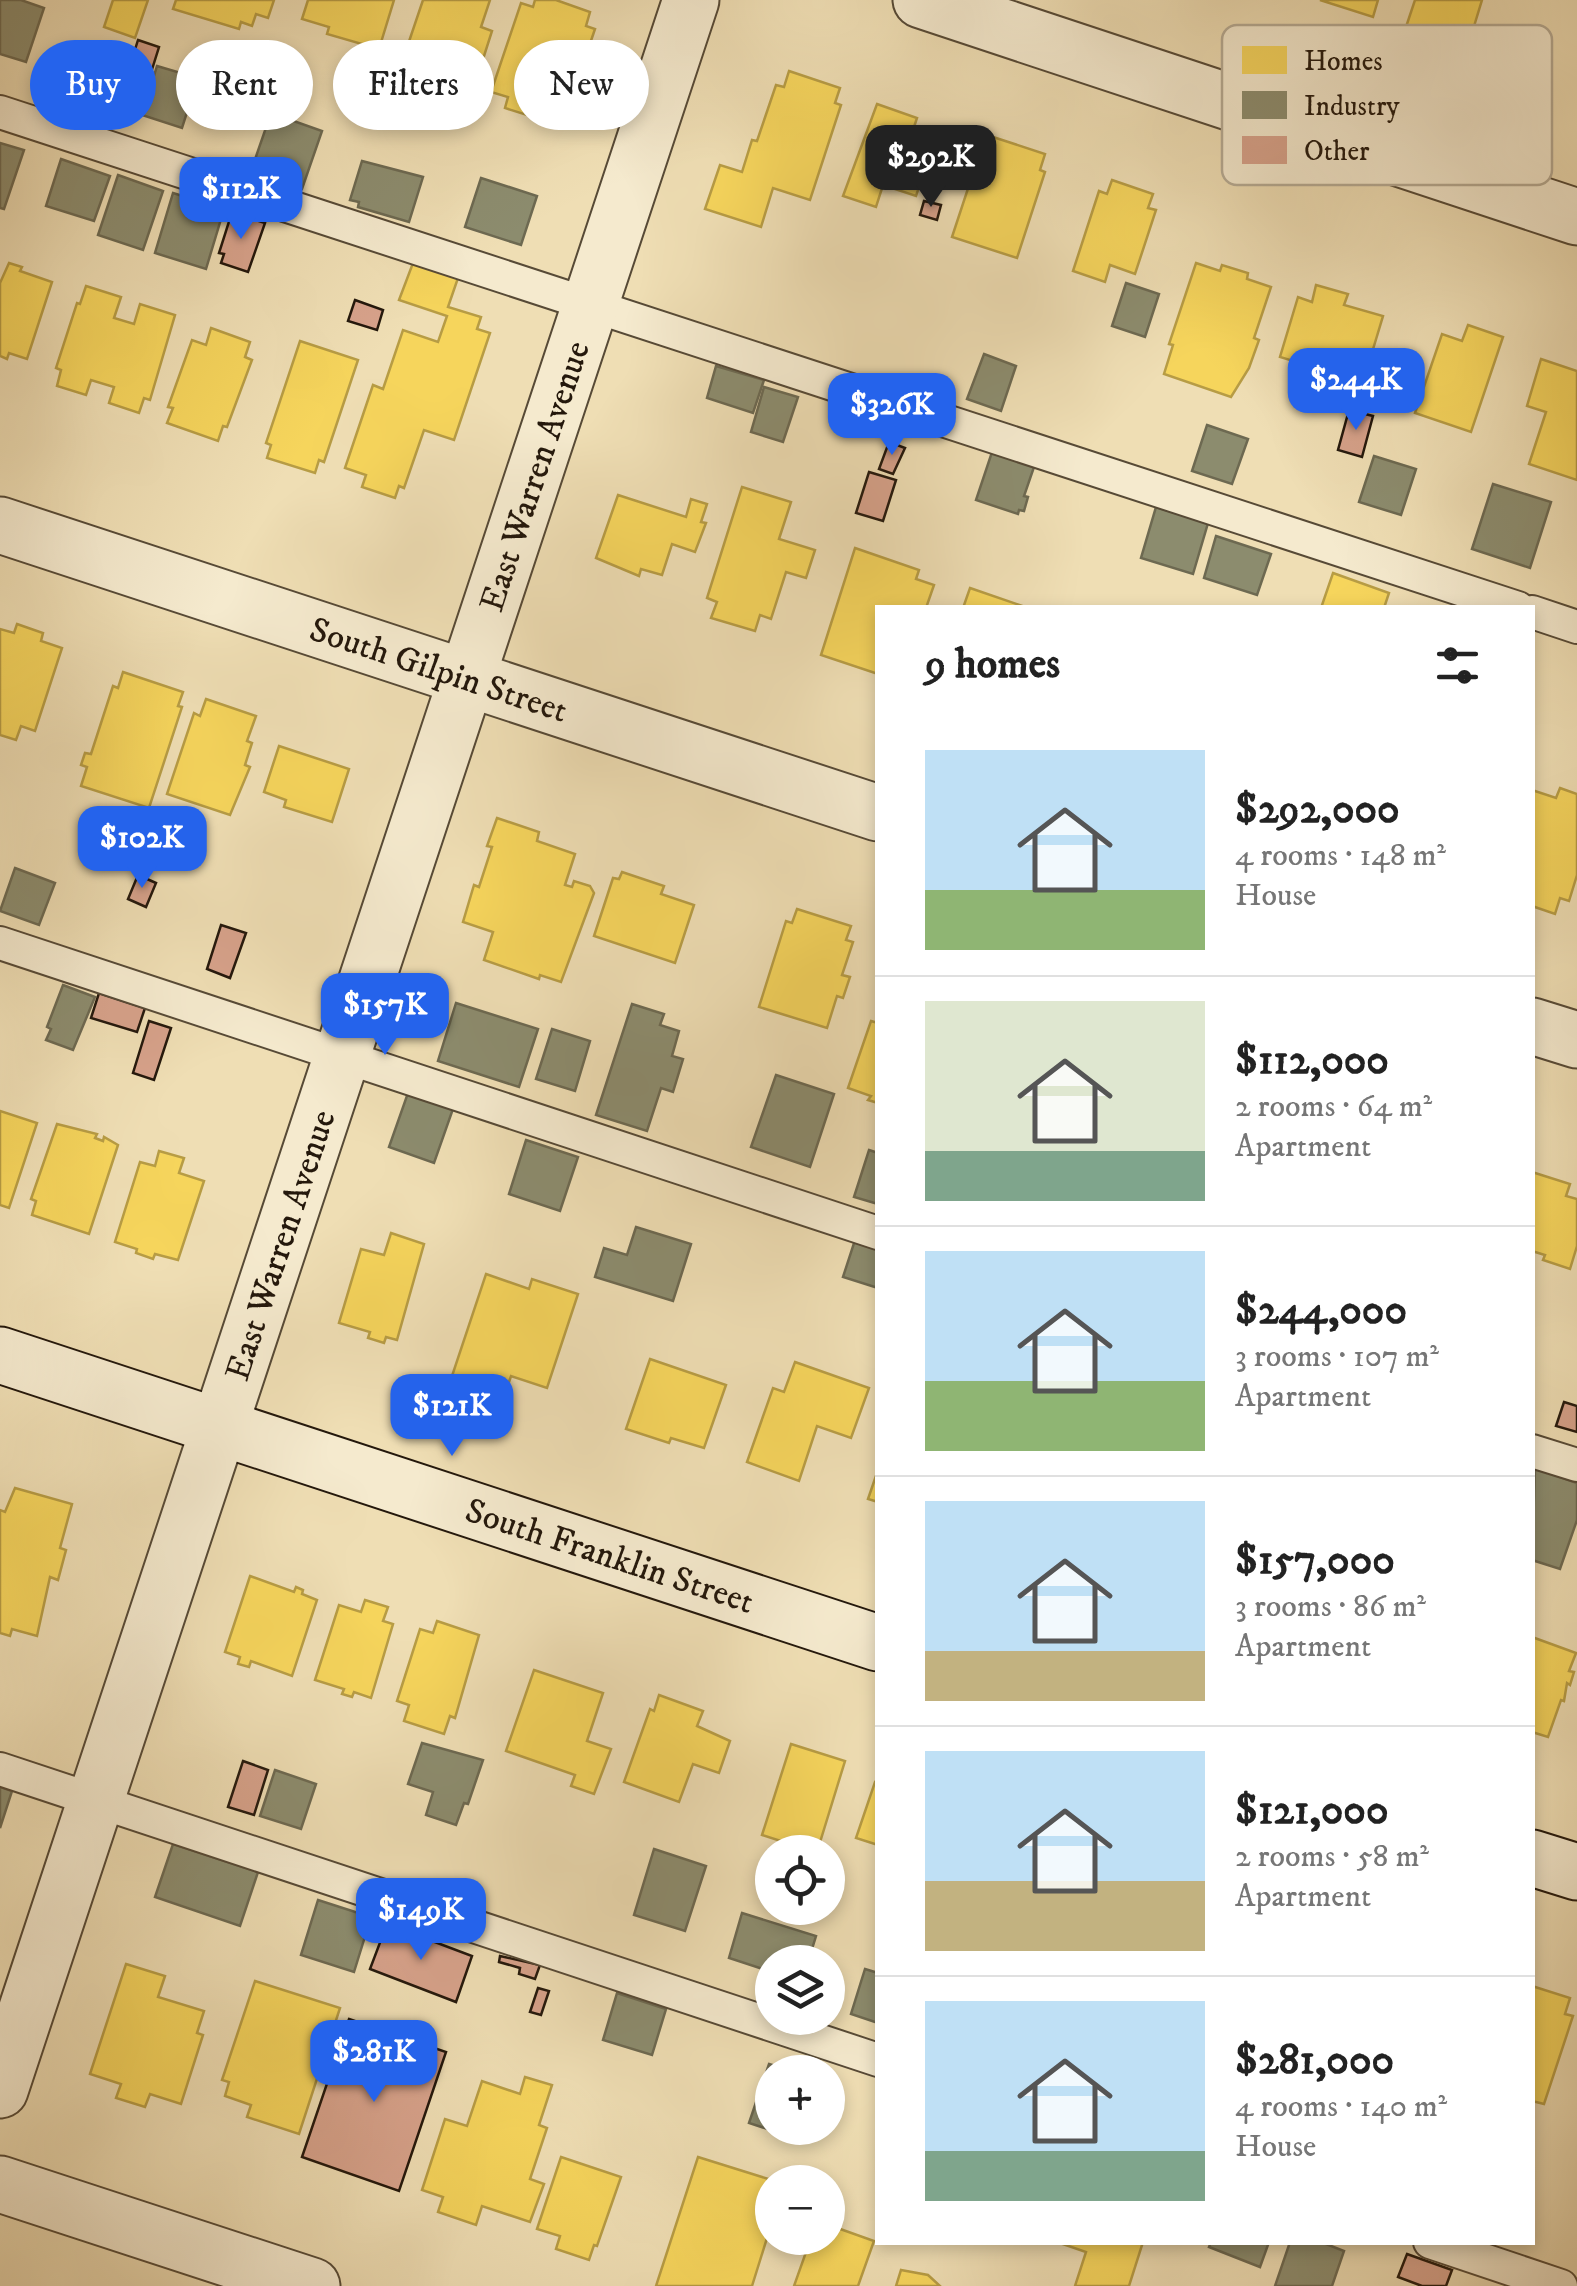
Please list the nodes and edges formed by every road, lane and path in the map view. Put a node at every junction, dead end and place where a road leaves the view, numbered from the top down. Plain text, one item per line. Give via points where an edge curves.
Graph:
1 (691, 0) edge
2 (921, 0) edge
3 (1222, 100) edge
4 (0, 112) edge
5 (1478, 185) edge
6 (1577, 218) edge
7 (590, 307) junction
8 (0, 525) edge
9 (1509, 605) edge
10 (1535, 613) edge
11 (1577, 626) edge
12 (466, 679) junction
13 (875, 812) edge
14 (0, 943) edge
15 (1535, 1027) edge
16 (1577, 1040) edge
17 (342, 1054) junction
18 (875, 1232) edge
19 (0, 1354) edge
20 (219, 1427) junction
21 (1535, 1452) edge
22 (1577, 1466) edge
23 (875, 1642) edge
24 (0, 1769) edge
25 (95, 1801) junction
26 (1535, 1859) edge
27 (1577, 1872) edge
28 (875, 2059) edge
29 (0, 2090) edge
30 (0, 2184) edge
31 (1439, 2245) edge
32 (312, 2286) edge
33 (1560, 2286) edge

1 - 7 street, East Warren Avenue
2 - 3 street
4 - 7 lane
5 - 6 street
7 - 9 lane
7 - 12 street, East Warren Avenue
8 - 12 street, South Gilpin Street
10 - 11 lane
12 - 13 street, South Gilpin Street
12 - 17 street, East Warren Avenue
14 - 17 lane
15 - 16 street
17 - 18 lane
17 - 20 street, East Warren Avenue
19 - 20 street, South Franklin Street
20 - 23 street, South Franklin Street
20 - 25 street, East Warren Avenue
21 - 22 lane
24 - 25 lane
25 - 28 lane
25 - 29 street, East Warren Avenue
26 - 27 street
30 - 32 street
31 - 33 lane

